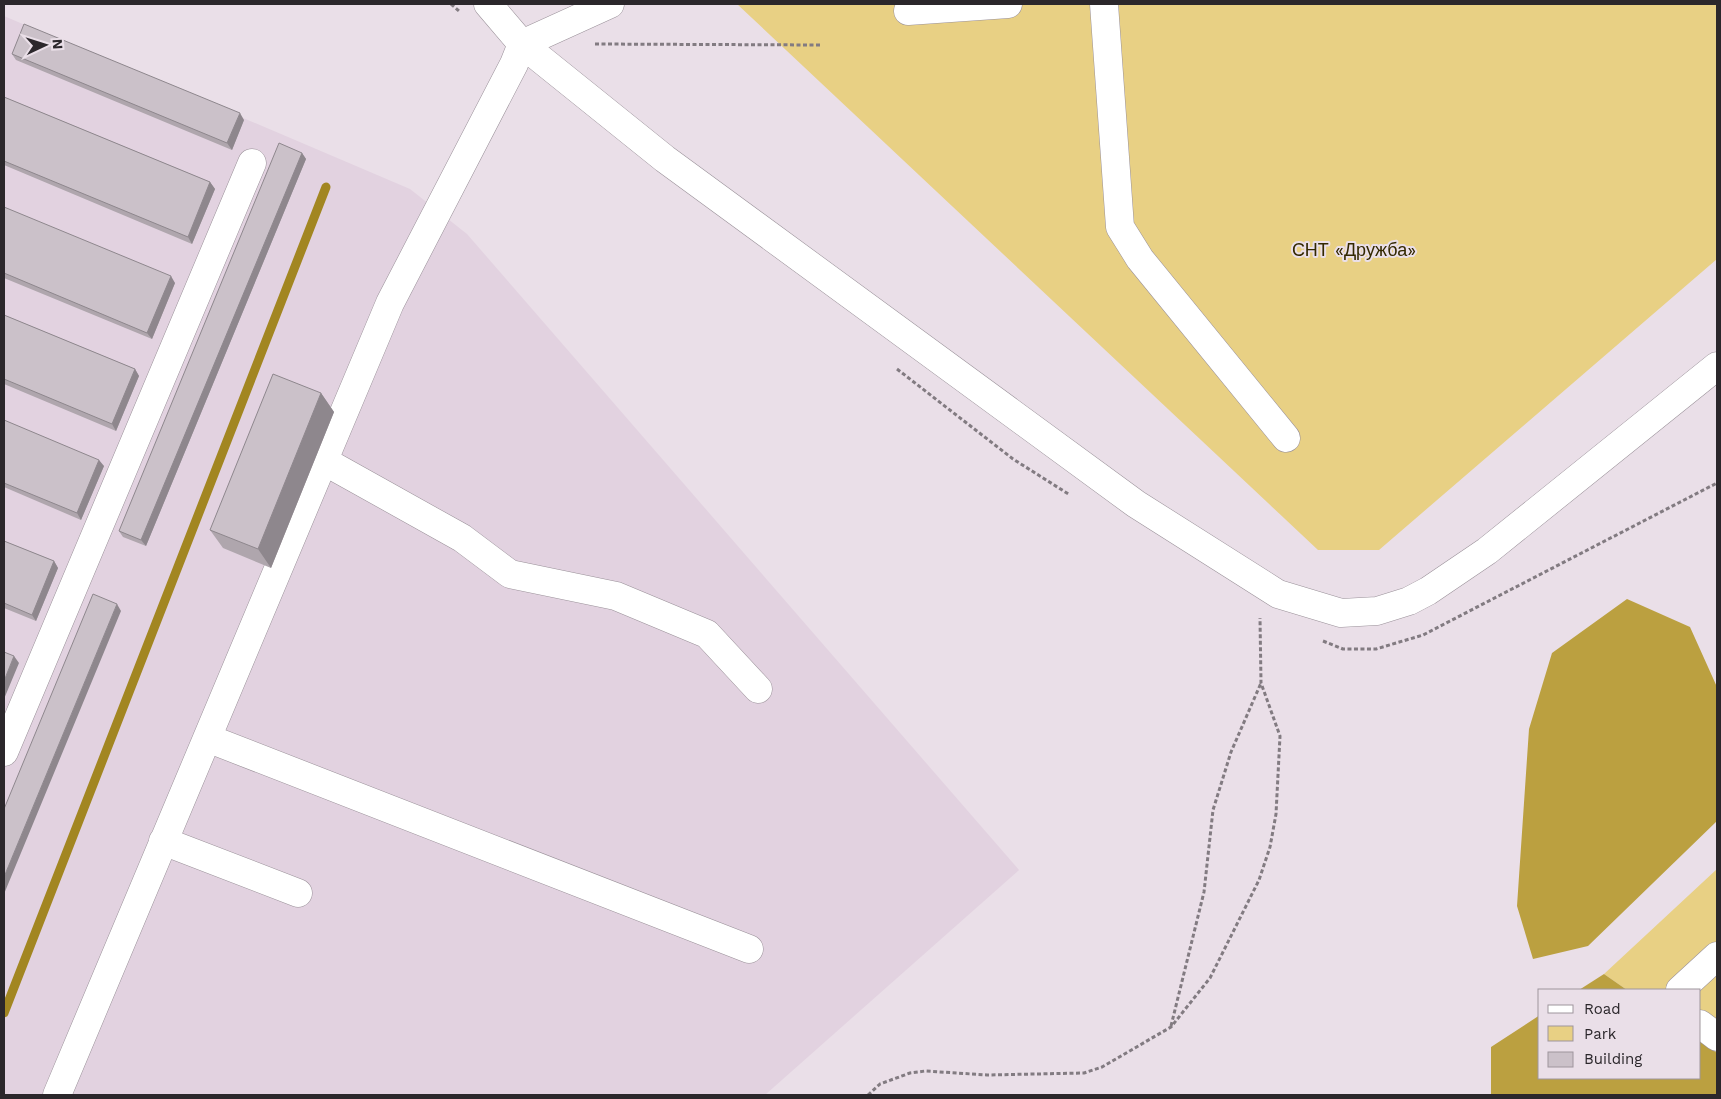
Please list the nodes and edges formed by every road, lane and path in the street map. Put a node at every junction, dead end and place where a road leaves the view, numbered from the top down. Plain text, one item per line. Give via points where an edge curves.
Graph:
1 (488, 4) edge
2 (610, 4) edge
3 (1008, 4) edge
4 (1104, 4) edge
5 (908, 11) dead end
6 (522, 44) junction
7 (591, 44) dead end
8 (820, 45) dead end
9 (252, 162) dead end
10 (1717, 366) edge
11 (1286, 438) dead end
12 (324, 461) junction
13 (1278, 594) junction
14 (1262, 683) junction
15 (758, 689) dead end
16 (206, 738) junction
17 (4, 752) edge
18 (163, 841) junction
19 (298, 893) dead end
20 (750, 949) dead end
21 (1717, 956) edge
22 (1681, 989) edge
23 (1701, 1025) edge
24 (1171, 1027) junction
25 (1717, 1037) edge
26 (57, 1095) edge
27 (868, 1095) edge

1 - 6 lane
2 - 6 lane
3 - 5 lane
4 - 11 lane via 1120,227 1140,259
6 - 12 lane via 390,303
6 - 13 lane via 665,159 1136,504
7 - 8 path
9 - 17 lane
10 - 13 lane via 1487,551 1409,601 1377,611 1340,613
12 - 15 lane via 462,538 510,574 616,596 707,634
12 - 16 lane
13 - 14 path via 1260,615
14 - 24 path via 1231,752 1213,810 1204,892
14 - 24 path via 1280,736 1276,814 1270,847 1260,880 1210,978
16 - 18 lane
16 - 20 lane
18 - 19 lane
18 - 26 lane
21 - 22 lane
23 - 25 lane
24 - 27 path via 1102,1067 1084,1073 987,1075 925,1071 880,1084

